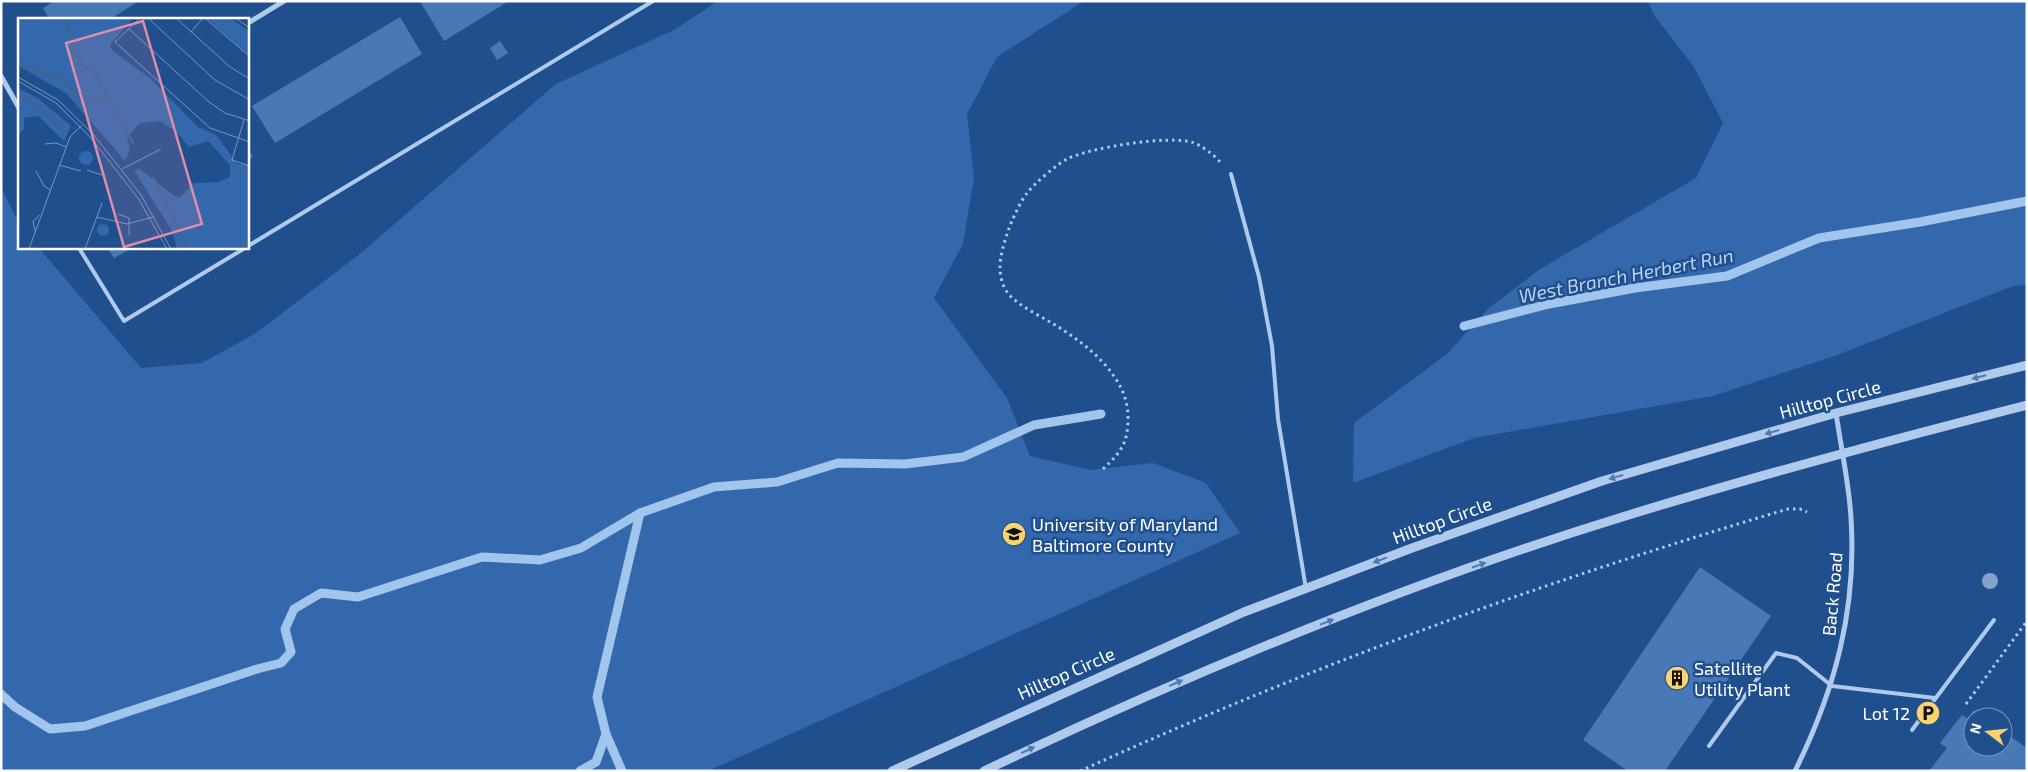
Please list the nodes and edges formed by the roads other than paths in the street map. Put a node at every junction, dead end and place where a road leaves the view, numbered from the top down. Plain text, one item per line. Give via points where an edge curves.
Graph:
1 (284, 1) edge
2 (653, 1) edge
3 (249, 22) edge
4 (1, 76) edge
5 (18, 106) edge
6 (1231, 174) road end
7 (249, 245) edge
8 (80, 249) edge
9 (243, 249) edge
10 (2027, 365) edge
11 (2027, 405) edge
12 (1836, 413) junction
13 (1842, 452) junction
14 (1306, 589) junction
15 (1994, 620) dead end
16 (1832, 686) junction
17 (1935, 698) junction
18 (1912, 730) dead end
19 (1709, 746) dead end
20 (892, 771) edge
21 (984, 771) edge
22 (1796, 771) edge

1 - 3 street
2 - 7 lane
4 - 5 street
6 - 14 lane via 1259,278 1272,346 1278,419
8 - 9 lane via 124,321
10 -> 12 street, Hilltop Circle
11 - 13 street
12 - 13 street, Back Road
12 -> 14 street, Hilltop Circle via 1602,481
13 - 16 street, Back Road via 1851,518 1851,578 1845,628
21 -> 13 street via 1256,649 1424,584 1618,518
14 - 20 street, Hilltop Circle via 1244,612
15 - 17 lane
16 - 17 lane
16 - 19 lane via 1797,658 1776,654
16 - 22 street, Back Road
17 - 18 lane

